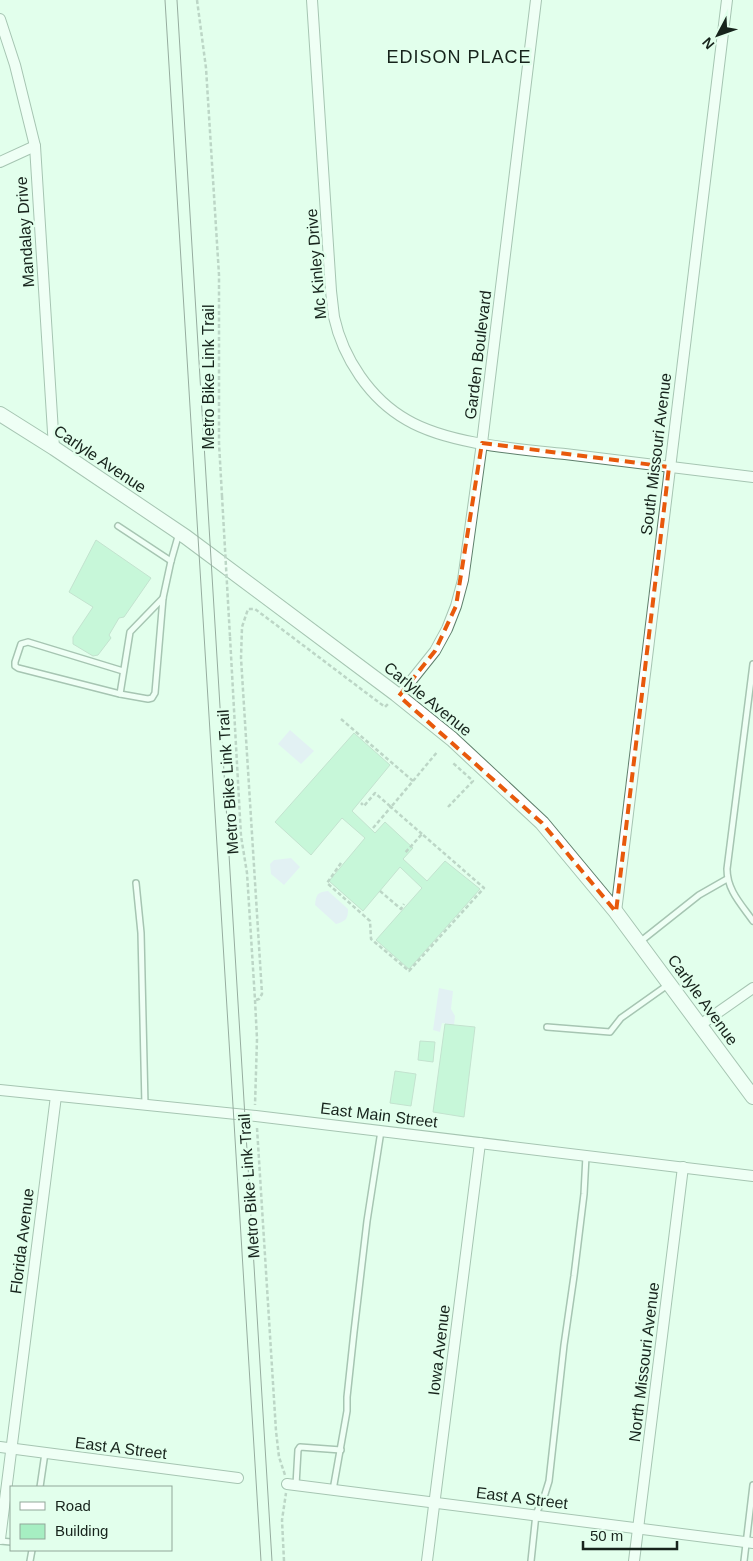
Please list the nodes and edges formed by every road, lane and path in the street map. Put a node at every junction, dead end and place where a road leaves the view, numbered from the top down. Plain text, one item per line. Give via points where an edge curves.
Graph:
1 (196, 0) edge
2 (312, 0) edge
3 (536, 0) edge
4 (727, 0) edge
5 (0, 19) edge
6 (35, 146) junction
7 (0, 162) edge
8 (0, 414) edge
9 (482, 443) junction
10 (54, 448) junction
11 (669, 467) junction
12 (753, 477) edge
13 (118, 526) dead end
14 (179, 533) junction
15 (171, 561) junction
16 (163, 598) junction
17 (753, 664) edge
18 (123, 671) junction
19 (120, 694) junction
20 (398, 695) junction
21 (341, 719) dead end
22 (438, 751) dead end
23 (453, 763) dead end
24 (413, 781) junction
25 (361, 803) dead end
26 (391, 807) junction
27 (448, 807) dead end
28 (373, 828) dead end
29 (422, 834) junction
30 (404, 854) dead end
31 (341, 863) dead end
32 (727, 879) junction
33 (136, 883) dead end
34 (380, 891) dead end
35 (404, 904) dead end
36 (616, 912) junction
37 (753, 921) edge
38 (639, 943) junction
39 (669, 984) junction
40 (753, 988) edge
41 (255, 1000) junction
42 (700, 1025) junction
43 (547, 1027) dead end
44 (0, 1090) edge
45 (56, 1096) junction
46 (753, 1097) edge
47 (145, 1105) junction
48 (256, 1116) junction
49 (381, 1131) junction
50 (480, 1143) junction
51 (586, 1156) junction
52 (684, 1168) junction
53 (753, 1176) edge
54 (0, 1447) edge
55 (12, 1449) junction
56 (341, 1450) junction
57 (45, 1453) junction
58 (238, 1478) dead end
59 (291, 1485) junction
60 (753, 1485) edge
61 (40, 1486) edge
62 (333, 1490) junction
63 (435, 1502) junction
64 (536, 1514) junction
65 (638, 1528) junction
66 (0, 1540) edge
67 (750, 1542) edge
68 (284, 1561) edge
69 (427, 1561) edge
70 (530, 1561) edge
71 (634, 1561) edge
72 (744, 1561) edge

1 - 41 path, Metro Bike Link Trail, bridge via 206,68 219,275 219,443
2 - 9 street, Mc Kinley Drive via 331,291 341,338 366,383 406,420 433,432
3 - 9 street, Garden Boulevard
4 - 11 street, South Missouri Avenue
5 - 6 street, Mandalay Drive via 16,65
6 - 7 street
6 - 10 street, Mandalay Drive
8 - 10 main road, Carlyle Avenue
9 - 11 street, Mc Kinley Drive
9 - 20 street, Garden Boulevard via 463,580 456,606 435,651
10 - 14 main road, Carlyle Avenue
11 - 12 street, Mc Kinley Drive
11 - 36 street, South Missouri Avenue
13 - 15 lane
14 - 15 lane
14 - 20 main road, Carlyle Avenue
15 - 16 lane
16 - 18 lane via 130,632
16 - 19 lane via 154,696 148,699
17 - 32 lane
18 - 19 lane
18 - 19 lane via 28,642 21,644 15,662 18,668
20 - 36 main road, Carlyle Avenue via 452,739 542,823
20 - 41 path via 385,707 255,608 248,609 242,627 241,658 262,994
21 - 24 path
22 - 24 path
23 - 27 path via 473,781
24 - 26 path
25 - 26 path via 364,806 375,794
26 - 28 path
26 - 29 path
29 - 30 path
29 - 31 path via 484,888 409,971 371,939 370,921 327,883
32 - 37 lane
32 - 38 lane via 699,895
33 - 47 lane via 141,934
34 - 35 path via 401,909
36 - 38 main road, Carlyle Avenue
38 - 39 main road, Carlyle Avenue
39 - 42 main road, Carlyle Avenue
39 - 43 lane via 621,1018 610,1032
40 - 42 street
41 - 48 path, Metro Bike Link Trail
42 - 46 main road, Carlyle Avenue
44 - 45 street, East Main Street
45 - 47 street, East Main Street
45 - 55 street, Florida Avenue
47 - 48 street, East Main Street
48 - 49 street, East Main Street
48 - 59 path, Metro Bike Link Trail via 276,1431 279,1457
49 - 50 street, East Main Street
49 - 56 lane via 367,1221
50 - 51 street, East Main Street
50 - 63 street, Iowa Avenue
51 - 52 street, East Main Street
51 - 64 lane via 550,1475
52 - 53 street, East Main Street
52 - 65 street, North Missouri Avenue
54 - 55 street, East A Street
55 - 57 street, East A Street
55 - 66 street, Florida Avenue
56 - 59 lane via 300,1446
56 - 62 lane
57 - 58 street, East A Street
57 - 61 lane
59 - 62 street, East A Street
59 - 68 path, Metro Bike Link Trail via 282,1520
60 - 67 lane
62 - 63 street, East A Street
63 - 64 street, East A Street
63 - 69 street, Iowa Avenue
64 - 65 street, East A Street
64 - 70 lane
65 - 67 street, East A Street
65 - 71 street, North Missouri Avenue
67 - 72 lane

